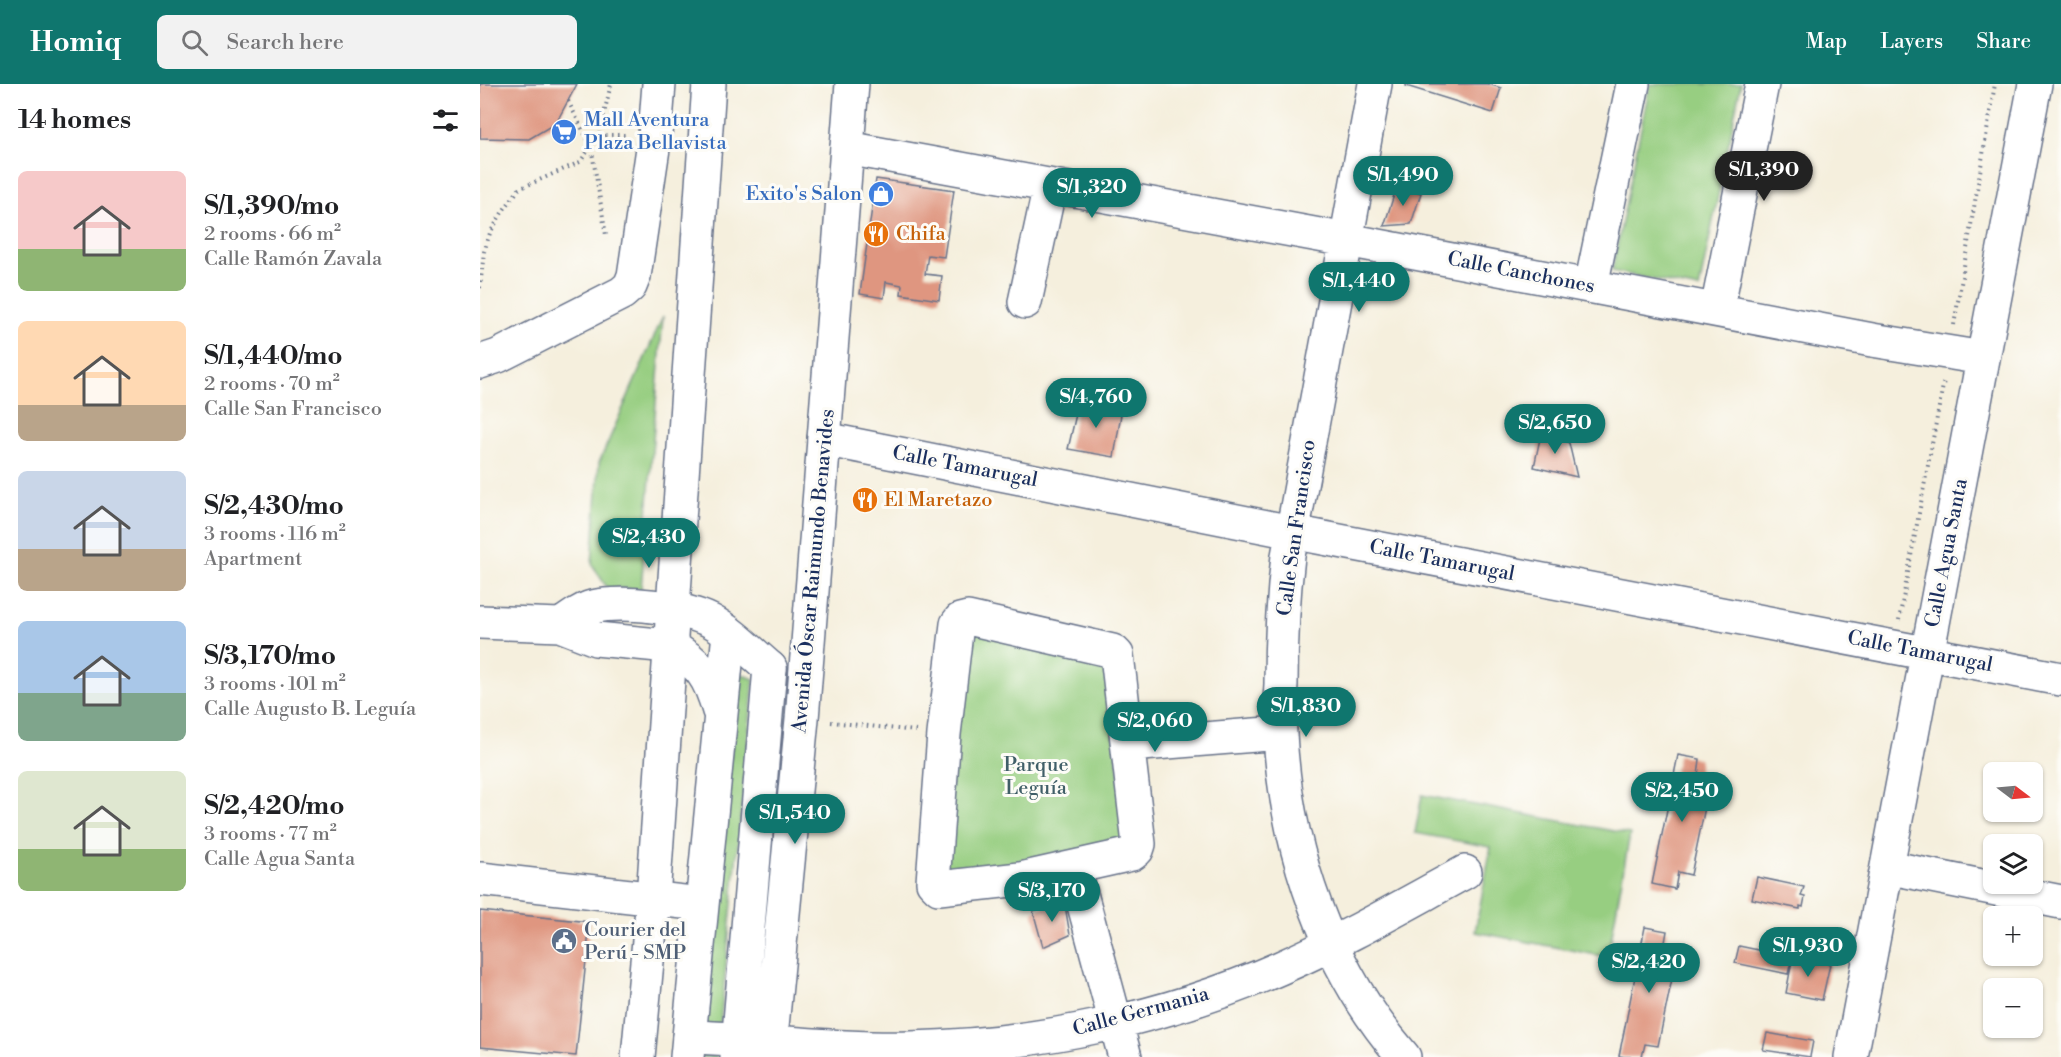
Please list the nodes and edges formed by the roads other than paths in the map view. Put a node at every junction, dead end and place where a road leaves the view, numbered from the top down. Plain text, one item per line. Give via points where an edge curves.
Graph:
1 (659, 84) edge
2 (709, 84) edge
3 (852, 84) edge
4 (1375, 84) edge
5 (1633, 84) edge
6 (1762, 84) edge
7 (2035, 84) edge
8 (847, 148) junction
9 (1050, 186) junction
10 (1346, 240) junction
11 (1592, 286) junction
12 (1025, 302) dead end
13 (1717, 310) junction
14 (1983, 358) junction
15 (480, 362) edge
16 (824, 439) junction
17 (1292, 532) junction
18 (672, 608) junction
19 (480, 622) edge
20 (560, 625) junction
21 (729, 633) junction
22 (669, 646) junction
23 (1928, 653) junction
24 (2061, 679) edge
25 (1280, 733) junction
26 (719, 734) junction
27 (1129, 745) junction
28 (709, 819) junction
29 (757, 821) junction
30 (1887, 867) junction
31 (1074, 868) junction
32 (1465, 872) dead end
33 (480, 879) edge
34 (786, 889) junction
35 (652, 898) junction
36 (2061, 902) edge
37 (701, 904) junction
38 (1332, 944) junction
39 (1116, 1022) junction
40 (688, 1047) edge
41 (738, 1048) edge
42 (770, 1049) edge
43 (638, 1057) edge
44 (1125, 1057) edge
45 (1404, 1057) edge
46 (1851, 1057) edge

1 - 15 street via 655,135 630,286
2 - 18 street
3 - 8 street, Avenida Óscar Raimundo Benavides
4 - 10 street, Calle San Francisco
5 - 11 street
6 - 13 street
7 - 14 street, Calle Agua Santa
8 - 9 street, Calle Canchones
8 - 16 street, Avenida Óscar Raimundo Benavides
9 - 10 street, Calle Canchones
9 - 12 street
10 - 11 street, Calle Canchones
10 - 17 street, Calle San Francisco
11 - 13 street, Calle Canchones
13 - 14 street, Calle Canchones
14 - 23 street, Calle Agua Santa
16 - 17 street, Calle Tamarugal
16 - 34 street, Avenida Óscar Raimundo Benavides
17 - 23 street, Calle Tamarugal
17 - 25 street, Calle San Francisco via 1284,592
18 - 20 street via 591,607
18 - 21 street via 712,621
18 - 22 street
19 - 20 street
20 - 22 street via 596,639
21 - 26 street
21 - 29 street, Avenida Óscar Raimundo Benavides via 770,668
22 - 26 street via 688,656 712,687 719,711
22 - 35 street
23 - 24 street, Calle Tamarugal
23 - 30 street, Calle Agua Santa
25 - 27 street
25 - 38 street, Calle San Francisco via 1293,828 1314,902
26 - 28 street
27 - 31 street via 1137,849 1132,854
27 - 31 street via 1117,655 1113,651 968,618 957,624 933,882 939,888
28 - 35 street via 680,872
28 - 37 street
29 - 34 street
29 - 41 street, Avenida Óscar Raimundo Benavides
30 - 36 street
30 - 46 street, Calle Agua Santa
31 - 39 street
32 - 38 street, Calle Germania
33 - 35 street
34 - 42 street, Avenida Óscar Raimundo Benavides
35 - 37 street
35 - 43 street
37 - 40 street
38 - 39 street, Calle Germania via 1226,989
38 - 45 street, Calle San Francisco via 1358,993
39 - 42 street, Calle Germania via 1048,1036 979,1044
39 - 44 street
40 - 41 street, Calle Germania
41 - 42 street, Calle Germania

